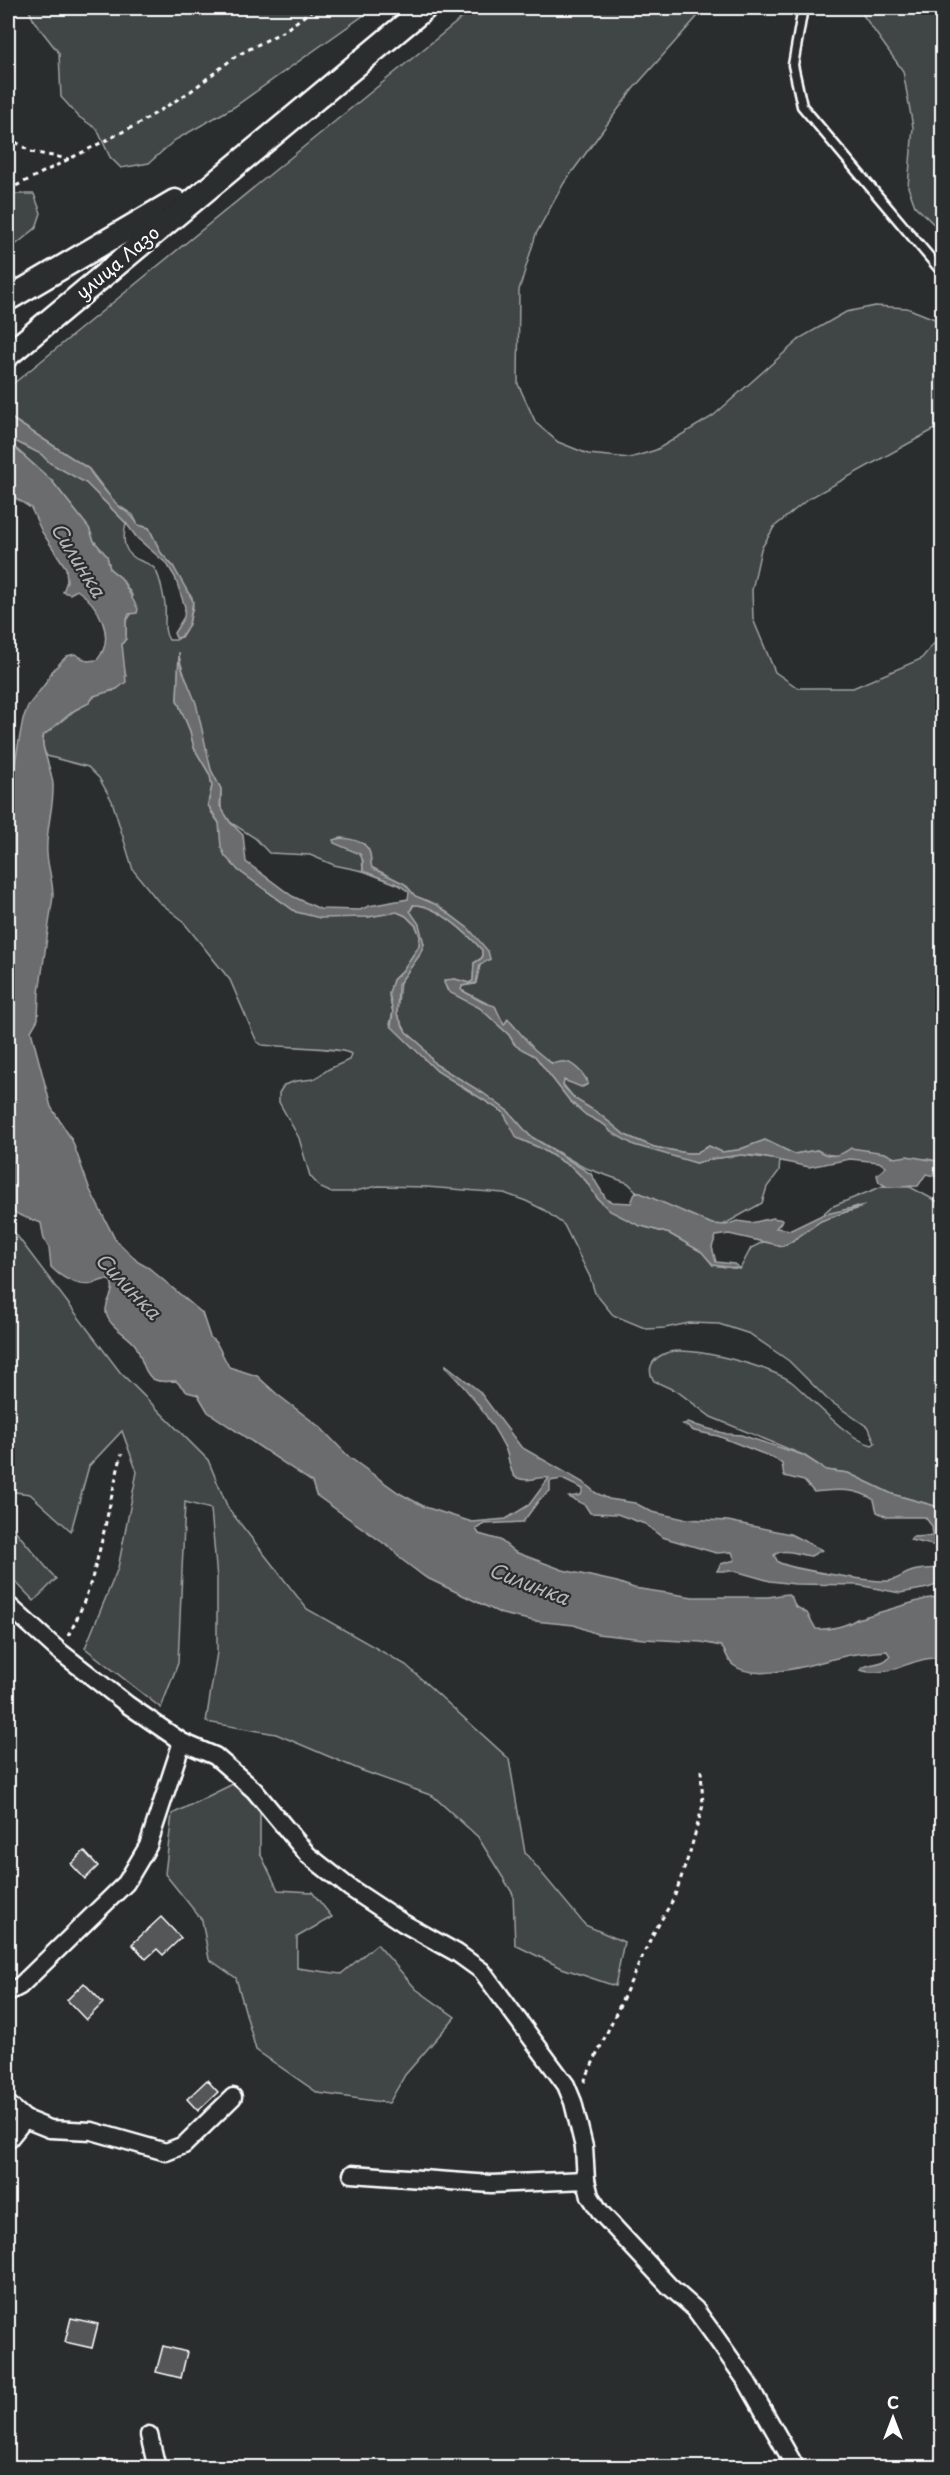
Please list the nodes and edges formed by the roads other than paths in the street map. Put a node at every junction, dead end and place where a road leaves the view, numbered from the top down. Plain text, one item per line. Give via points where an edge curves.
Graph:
1 (425, 8) edge
2 (803, 8) edge
3 (228, 170) junction
4 (942, 272) edge
5 (8, 299) edge
6 (8, 355) edge
7 (8, 1605) edge
8 (182, 1742) junction
9 (8, 1992) edge
10 (233, 2097) dead end
11 (8, 2104) edge
12 (25, 2119) junction
13 (8, 2140) edge
14 (352, 2175) dead end
15 (586, 2180) junction
16 (149, 2435) dead end
17 (157, 2468) edge
18 (796, 2468) edge

1 - 3 main road, улица Лазо
2 - 4 lane via 793,65 801,106
3 - 5 main road, улица Лазо
3 - 6 main road, улица Лазо
7 - 8 street via 59,1651
8 - 9 street via 148,1846 126,1884 20,1986
8 - 15 street via 215,1756 247,1783 308,1855 350,1888 482,1971 566,2085 584,2147
10 - 12 street via 184,2145 166,2152 92,2132 50,2129
11 - 12 street
12 - 13 street
14 - 15 street via 491,2184
15 - 18 street via 600,2213 695,2309 714,2335 747,2382
16 - 17 street

